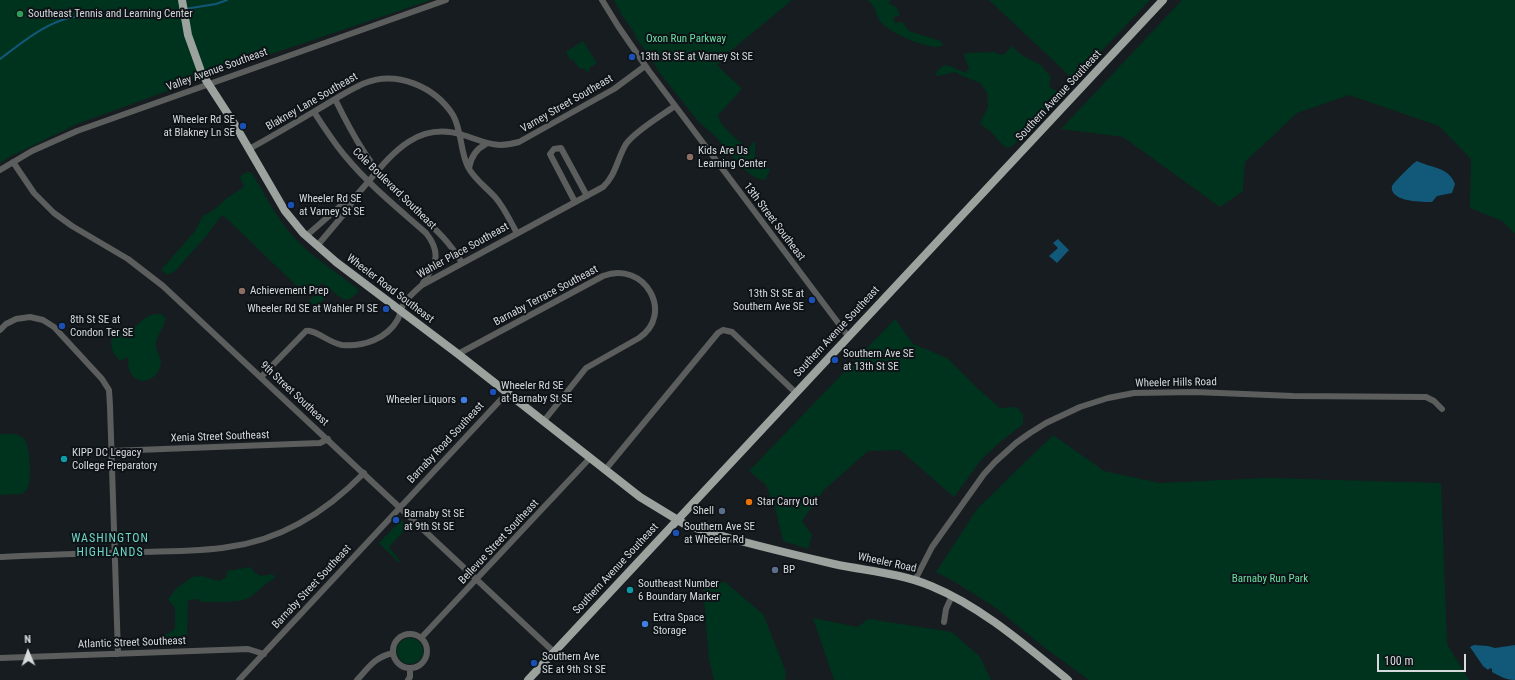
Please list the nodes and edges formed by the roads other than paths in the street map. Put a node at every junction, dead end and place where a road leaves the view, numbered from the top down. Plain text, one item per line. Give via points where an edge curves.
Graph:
1 (182, 0) edge
2 (446, 0) edge
3 (602, 0) edge
4 (1163, 0) edge
5 (645, 66) junction
6 (209, 84) junction
7 (335, 100) junction
8 (675, 106) junction
9 (314, 112) junction
10 (459, 134) junction
11 (486, 144) junction
12 (249, 149) junction
13 (13, 162) junction
14 (469, 168) junction
15 (0, 170) edge
16 (378, 172) junction
17 (370, 181) junction
18 (587, 196) junction
19 (354, 198) junction
20 (403, 199) junction
21 (575, 202) junction
22 (397, 207) junction
23 (517, 233) junction
24 (306, 236) junction
25 (444, 237) junction
26 (317, 246) junction
27 (435, 247) junction
28 (462, 263) junction
29 (422, 285) junction
30 (401, 311) junction
31 (0, 330) edge
32 (848, 336) junction
33 (458, 354) junction
34 (262, 377) junction
35 (507, 393) junction
36 (796, 393) junction
37 (1442, 409) dead end
38 (543, 422) junction
39 (328, 439) junction
40 (112, 451) junction
41 (590, 458) junction
42 (605, 470) junction
43 (364, 473) junction
44 (400, 507) junction
45 (678, 520) junction
46 (115, 552) junction
47 (0, 556) edge
48 (477, 580) junction
49 (915, 580) junction
50 (952, 596) junction
51 (944, 622) dead end
52 (421, 638) junction
53 (554, 652) junction
54 (393, 653) junction
55 (118, 654) junction
56 (264, 654) junction
57 (0, 658) edge
58 (410, 668) junction
59 (239, 680) edge
60 (358, 680) edge
61 (408, 680) edge
62 (528, 680) edge
63 (1068, 680) edge

1 - 6 main road, Wheeler Road Southeast via 195,55
2 - 6 street, Valley Avenue Southeast
3 - 5 street, 13th Street Southeast
4 - 32 main road, Southern Avenue Southeast
5 - 8 street, 13th Street Southeast
5 - 11 street, Varney Street Southeast via 617,87 526,140 504,146
6 - 12 main road, Wheeler Road Southeast
6 - 13 street, Valley Avenue Southeast via 70,134
7 - 9 street, Blakney Lane Southeast
7 - 10 street, Blakney Lane Southeast via 373,81 406,81 421,86 445,105 452,114
7 - 16 street, Cole Boulevard Southeast via 358,145
8 - 18 street, Wahler Place Southeast via 627,143 610,181
8 - 32 street, 13th Street Southeast
9 - 12 street, Blakney Lane Southeast
9 - 17 street, Cole Boulevard Southeast via 332,140
10 - 11 street, Varney Street Southeast
10 - 14 street, Blakney Lane Southeast
10 - 16 street, Varney Street Southeast via 434,132 414,138 398,149
11 - 14 street via 477,149 471,157
12 - 24 main road, Wheeler Road Southeast via 285,212
13 - 15 street, Valley Avenue Southeast
13 - 34 street, 9th Street Southeast via 49,209 137,265
14 - 23 street, Blakney Lane Southeast via 496,198
16 - 17 street, Varney Street Southeast
16 - 20 street, Cole Boulevard Southeast
17 - 19 street, Varney Street Southeast
17 - 22 street, Cole Boulevard Southeast
18 - 21 street, Wahler Place Southeast
18 - 21 street via 561,148 554,149 550,154
19 - 24 street, Varney Street Southeast via 345,202
19 - 26 street, Varney Street Southeast via 349,208
20 - 22 street
20 - 25 street, Cole Boulevard Southeast
21 - 23 street, Wahler Place Southeast
22 - 27 street, Cole Boulevard Southeast via 426,233
23 - 28 street, Wahler Place Southeast
24 - 26 main road, Wheeler Road Southeast
25 - 27 street
25 - 28 street, Cole Boulevard Southeast
26 - 30 main road, Wheeler Road Southeast
27 - 29 street, Cole Boulevard Southeast via 436,262
28 - 29 street, Wahler Place Southeast
29 - 30 street, Wahler Place Southeast via 407,299
30 - 33 main road, Wheeler Road Southeast
30 - 34 street, Wahler Place Southeast via 398,319 386,332 374,341 362,344 342,345 312,330 306,331
31 - 40 street via 6,324 23,318 35,318 50,324 105,382 109,395
32 - 36 main road, Southern Avenue Southeast
33 - 35 main road, Wheeler Road Southeast
33 - 38 street, Barnaby Terrace Southeast via 603,276 624,273 640,280 650,291 654,304 653,317 646,332 586,368
34 - 39 street, 9th Street Southeast
35 - 38 main road, Wheeler Road Southeast
35 - 44 street, Barnaby Road Southeast
36 - 42 street via 732,332 723,330
36 - 45 main road, Southern Avenue Southeast
37 - 49 street, Wheeler Hills Road via 1434,400 1426,398 1187,392 1134,393 1080,407 1046,423 1016,442 995,462 932,547
38 - 41 main road, Wheeler Road Southeast
39 - 40 street, Xenia Street Southeast via 320,444
39 - 43 street, 9th Street Southeast
40 - 46 street
41 - 42 main road, Wheeler Road Southeast
41 - 48 street, Bellevue Street Southeast
42 - 45 main road, Wheeler Road Southeast via 640,497
43 - 44 street, 9th Street Southeast
43 - 46 street via 342,495 316,515 266,539 220,548
44 - 48 street, 9th Street Southeast
44 - 56 street, Barnaby Street Southeast
45 - 49 main road, Wheeler Road via 732,539 834,564
45 - 53 main road, Southern Avenue Southeast
46 - 47 street
46 - 55 street
48 - 52 street, Bellevue Street Southeast
48 - 53 street, 9th Street Southeast
49 - 50 main road, Wheeler Road
50 - 51 street
50 - 63 main road, Wheeler Road via 994,623
52 - 54 street via 413,634 402,636 394,644
52 - 58 street via 427,647 426,658 419,666
53 - 62 main road, Southern Avenue Southeast
54 - 58 street via 398,664
54 - 60 street via 374,661
55 - 56 street, Atlantic Street Southeast via 248,649
55 - 57 street, Atlantic Street Southeast
56 - 59 street, Barnaby Street Southeast
58 - 61 street

